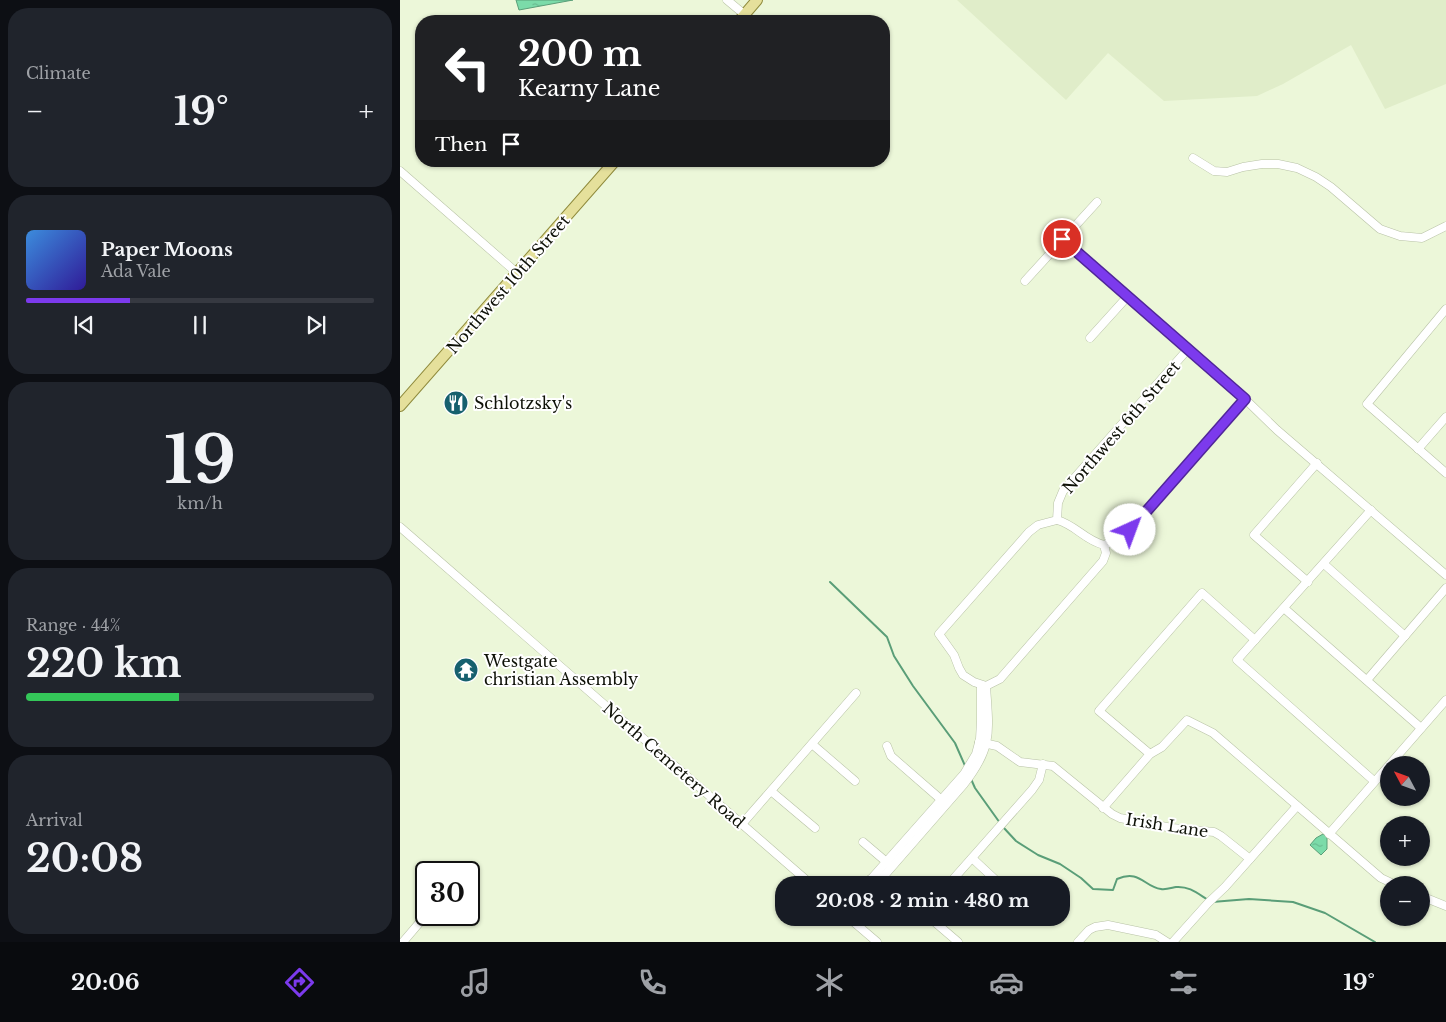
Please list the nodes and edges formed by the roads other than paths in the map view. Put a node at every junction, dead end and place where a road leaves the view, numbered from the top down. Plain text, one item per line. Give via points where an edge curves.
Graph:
1 (727, 0) edge
2 (757, 0) edge
3 (740, 15) edge
4 (744, 15) edge
5 (1193, 158) dead end
6 (611, 167) edge
7 (400, 171) edge
8 (1096, 202) dead end
9 (1446, 226) edge
10 (1062, 239) junction
11 (517, 273) junction
12 (1026, 281) dead end
13 (1128, 296) junction
14 (1446, 309) edge
15 (1090, 338) dead end
16 (1188, 349) junction
17 (1245, 399) junction
18 (400, 406) edge
19 (1446, 417) edge
20 (1418, 449) junction
21 (1317, 463) junction
22 (1446, 473) edge
23 (1371, 510) junction
24 (1057, 520) junction
25 (400, 527) edge
26 (1104, 545) junction
27 (1324, 564) junction
28 (1446, 575) edge
29 (1308, 582) junction
30 (1446, 588) edge
31 (1284, 609) junction
32 (1405, 636) junction
33 (1255, 640) junction
34 (1367, 680) junction
35 (983, 686) junction
36 (856, 693) dead end
37 (1446, 700) edge
38 (1421, 728) junction
39 (982, 743) junction
40 (812, 744) junction
41 (887, 746) dead end
42 (1150, 754) junction
43 (1043, 764) junction
44 (855, 781) dead end
45 (1374, 781) junction
46 (772, 790) junction
47 (944, 802) junction
48 (1297, 806) junction
49 (1103, 808) junction
50 (742, 824) junction
51 (815, 828) dead end
52 (1329, 834) junction
53 (863, 842) dead end
54 (972, 858) junction
55 (1250, 859) junction
56 (889, 864) junction
57 (802, 876) edge
58 (874, 876) edge
59 (882, 876) edge
60 (956, 876) edge
61 (991, 876) edge
62 (1380, 877) edge
63 (1430, 900) edge
64 (1446, 906) edge
65 (417, 926) edge
66 (858, 926) edge
67 (939, 926) edge
68 (403, 942) edge
69 (877, 942) edge
70 (958, 942) edge
71 (1078, 942) edge
72 (1167, 942) edge
73 (1173, 942) edge

1 - 3 street
2 - 4 main road
5 - 9 street via 1214,171 1227,172 1262,164 1297,168 1331,187 1380,229 1400,236 1422,238
6 - 11 main road, Northwest 10th Street
7 - 11 street
8 - 10 street
10 - 12 street
10 - 13 street
11 - 18 main road, Northwest 10th Street
13 - 15 street
13 - 16 street
14 - 20 street via 1367,404
16 - 17 street
16 - 24 street, Northwest 6th Street via 1063,491
17 - 21 street
17 - 26 street via 1138,522 1122,538
19 - 20 street
20 - 22 street
21 - 23 street
21 - 29 street via 1254,535
23 - 27 street
23 - 28 street
24 - 26 street via 1072,526 1093,542
24 - 35 street via 1038,525 1029,532 939,634 961,672
25 - 50 street, North Cemetery Road
26 - 35 street via 1103,561 1000,679
27 - 29 street
27 - 32 street
29 - 31 street
30 - 32 street
31 - 33 street
31 - 34 street
32 - 34 street
33 - 42 street via 1202,593 1099,711
33 - 45 street via 1237,660
34 - 38 street
35 - 39 street
36 - 40 street
37 - 38 street
38 - 45 street
39 - 43 street, Irish Lane via 996,746 1020,762
39 - 47 street
40 - 44 street
40 - 46 street
41 - 47 street via 891,756
42 - 48 street via 1162,747 1187,720 1213,733
42 - 49 street
43 - 49 street, Irish Lane via 1053,766
43 - 54 street via 1039,780 1032,790
45 - 52 street
46 - 50 street
46 - 51 street
47 - 56 street
48 - 52 street
48 - 55 street
49 - 55 street, Irish Lane via 1120,818 1214,832
50 - 57 street, North Cemetery Road
52 - 62 street
53 - 56 street
54 - 60 street
54 - 61 street
55 - 73 street
56 - 58 street
56 - 59 street
63 - 64 street
65 - 68 street
66 - 69 street
67 - 70 street
71 - 72 street via 1089,930 1108,925 1156,935

